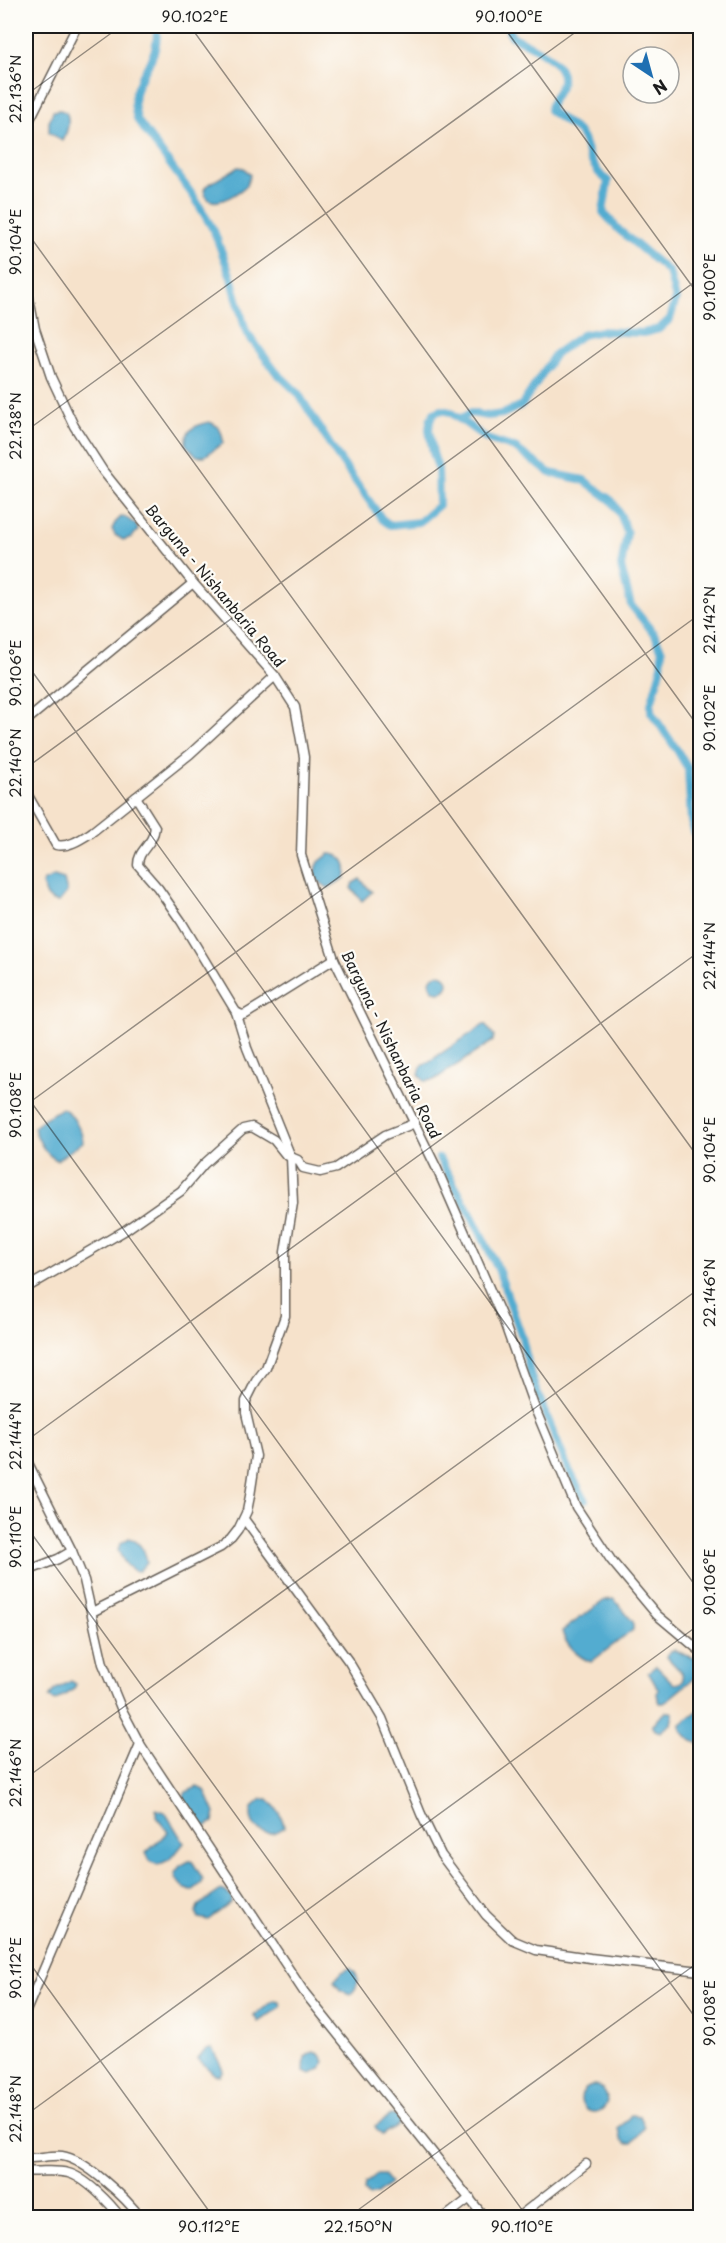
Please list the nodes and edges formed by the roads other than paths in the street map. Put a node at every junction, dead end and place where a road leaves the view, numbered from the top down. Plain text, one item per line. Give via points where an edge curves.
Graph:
1 (77, 26) edge
2 (26, 127) edge
3 (26, 283) edge
4 (193, 583) junction
5 (275, 676) junction
6 (26, 721) edge
7 (26, 792) edge
8 (136, 797) junction
9 (334, 959) junction
10 (236, 1012) junction
11 (415, 1123) junction
12 (291, 1157) junction
13 (26, 1288) edge
14 (26, 1459) edge
15 (244, 1519) junction
16 (72, 1551) junction
17 (26, 1566) edge
18 (92, 1612) junction
19 (700, 1651) edge
20 (140, 1744) junction
21 (700, 1971) edge
22 (26, 2011) edge
23 (26, 2156) edge
24 (586, 2164) dead end
25 (26, 2171) edge
26 (470, 2198) junction
27 (121, 2217) edge
28 (141, 2217) edge
29 (444, 2217) edge
30 (485, 2217) edge
31 (517, 2217) edge

1 - 2 street
3 - 4 street, Barguna - Nishanbaria Road via 35,329 74,426 103,471
4 - 5 street, Barguna - Nishanbaria Road
4 - 6 street
5 - 8 street via 190,754
5 - 9 street, Barguna - Nishanbaria Road via 295,707 304,757 301,855
7 - 8 street via 60,847 92,832
8 - 10 street via 155,827 154,837 140,854 138,865 181,921
9 - 10 street via 246,1014
9 - 11 street, Barguna - Nishanbaria Road
10 - 12 street
11 - 12 street via 385,1135 336,1167 320,1172 303,1167
11 - 19 street, Barguna - Nishanbaria Road via 504,1322 576,1507 611,1560 657,1615
12 - 13 street via 274,1140 252,1127 243,1129 181,1191 124,1231
12 - 15 street via 293,1203 285,1252 285,1316 266,1368 246,1401 256,1456
14 - 16 street
15 - 18 street via 221,1547
15 - 21 street via 354,1672 382,1718 441,1855 486,1915 512,1940 536,1950
16 - 17 street via 32,1569
16 - 18 street
18 - 20 street via 106,1672
20 - 22 street
20 - 26 street via 304,1992
23 - 28 street via 62,2156 76,2161 124,2197
24 - 31 street
25 - 27 street via 71,2173
26 - 29 street
26 - 30 street

